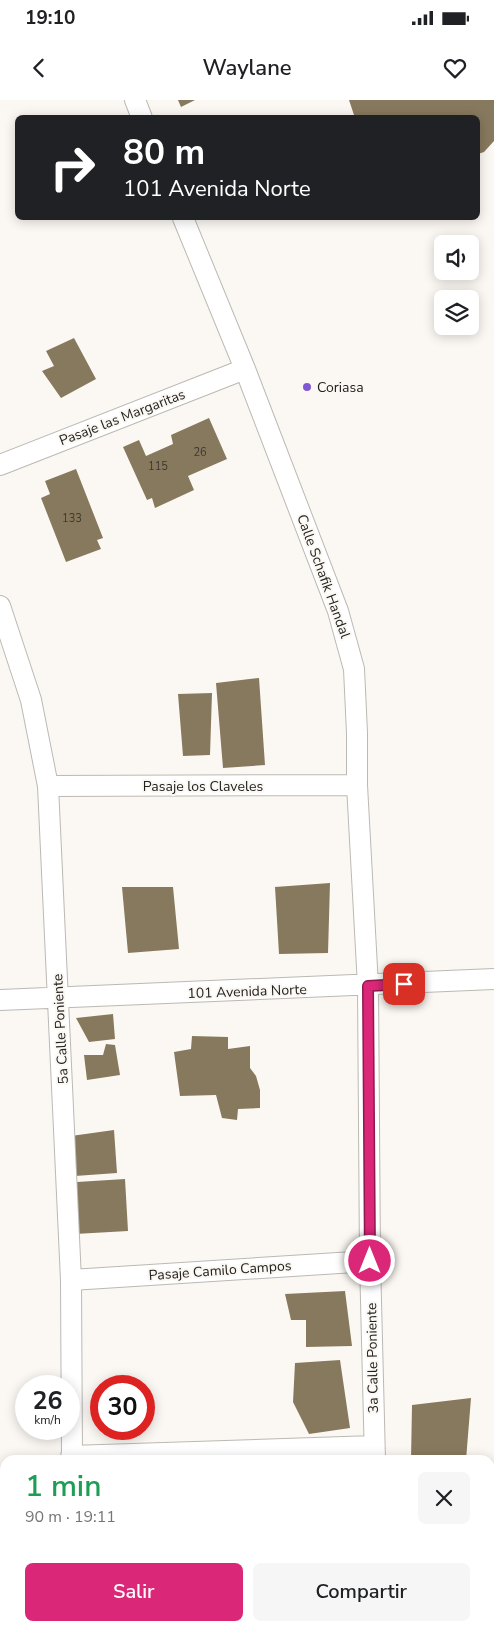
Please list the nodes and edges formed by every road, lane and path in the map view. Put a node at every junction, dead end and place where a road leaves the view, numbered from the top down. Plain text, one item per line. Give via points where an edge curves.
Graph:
1 (135, 100) edge
2 (141, 115) edge
3 (184, 220) edge
4 (245, 369) junction
5 (0, 465) edge
6 (0, 606) edge
7 (4, 625) edge
8 (357, 784) junction
9 (48, 786) junction
10 (494, 979) edge
11 (368, 986) junction
12 (59, 998) junction
13 (0, 1000) edge
14 (370, 1261) junction
15 (71, 1280) junction
16 (375, 1453) edge
17 (71, 1455) edge
18 (253, 1455) edge

1 - 2 street
3 - 4 street, Calle Schafik Handal
4 - 5 street, Pasaje las Margaritas
4 - 8 street, Calle Schafik Handal via 347,636 356,688
6 - 7 street, 5a Calle Poniente
7 - 9 street, 5a Calle Poniente via 31,700
8 - 9 street, Pasaje los Claveles
8 - 11 street, Calle Schafik Handal
9 - 12 street, 5a Calle Poniente
10 - 11 street, 101 Avenida Norte
11 - 12 street, 101 Avenida Norte
11 - 14 street, 3a Calle Poniente
12 - 13 street, 101 Avenida Norte
12 - 15 street, 5a Calle Poniente
14 - 15 street, Pasaje Camilo Campos
14 - 16 street, 3a Calle Poniente
15 - 17 street, 5a Calle Poniente
16 - 18 street

